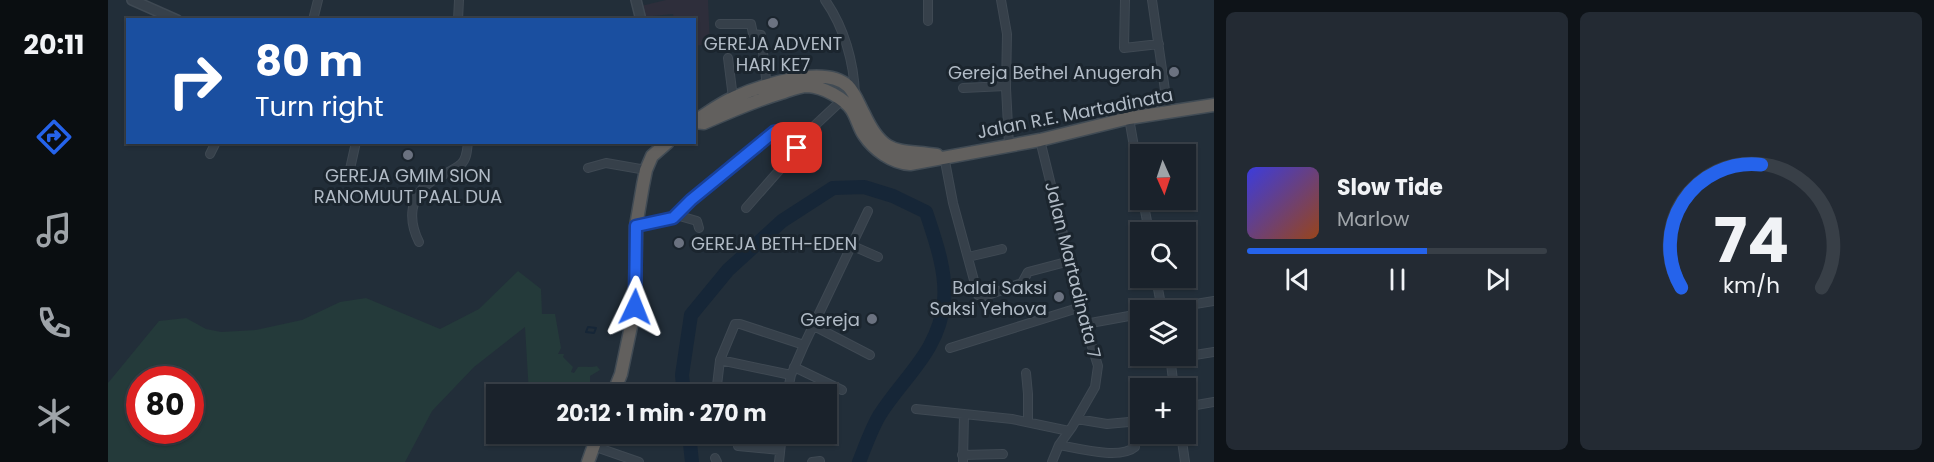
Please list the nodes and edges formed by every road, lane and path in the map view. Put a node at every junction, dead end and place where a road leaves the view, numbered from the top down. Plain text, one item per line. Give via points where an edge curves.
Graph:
1 (132, 0) edge
2 (318, 0) edge
3 (636, 0) edge
4 (826, 0) edge
5 (928, 0) edge
6 (1000, 0) edge
7 (1125, 0) edge
8 (1152, 0) edge
9 (172, 18) edge
10 (314, 18) edge
11 (640, 18) edge
12 (928, 21) dead end
13 (720, 24) dead end
14 (1159, 44) junction
15 (728, 58) dead end
16 (1006, 86) junction
17 (767, 87) junction
18 (963, 88) dead end
19 (733, 98) junction
20 (855, 98) junction
21 (842, 100) junction
22 (1214, 105) edge
23 (852, 111) junction
24 (1168, 111) junction
25 (1129, 118) junction
26 (696, 121) edge
27 (696, 122) edge
28 (1040, 140) junction
29 (215, 144) edge
30 (356, 144) edge
31 (468, 144) edge
32 (652, 144) edge
33 (666, 144) edge
34 (795, 144) junction
35 (1134, 144) edge
36 (1009, 145) junction
37 (210, 154) dead end
38 (652, 156) junction
39 (944, 156) junction
40 (588, 168) dead end
41 (646, 170) junction
42 (348, 178) dead end
43 (746, 208) dead end
44 (868, 211) dead end
45 (676, 215) junction
46 (636, 226) junction
47 (699, 228) dead end
48 (419, 242) dead end
49 (853, 246) junction
50 (1002, 249) dead end
51 (878, 257) dead end
52 (968, 257) junction
53 (1070, 261) junction
54 (1214, 301) edge
55 (1196, 304) edge
56 (1081, 307) junction
57 (1130, 316) edge
58 (1085, 324) junction
59 (814, 326) junction
60 (804, 345) junction
61 (950, 348) dead end
62 (1214, 352) edge
63 (1196, 354) edge
64 (870, 355) dead end
65 (720, 360) junction
66 (793, 371) junction
67 (1026, 373) dead end
68 (618, 384) edge
69 (717, 384) edge
70 (789, 384) edge
71 (842, 390) dead end
72 (1214, 402) edge
73 (1196, 405) edge
74 (916, 409) dead end
75 (964, 414) junction
76 (1077, 419) junction
77 (1028, 422) junction
78 (1130, 422) edge
79 (1069, 431) junction
80 (781, 444) edge
81 (1182, 444) edge
82 (1059, 445) junction
83 (593, 446) joint
84 (738, 446) dead end
85 (1135, 447) dead end
86 (780, 450) junction
87 (1003, 454) dead end
88 (962, 459) edge
89 (820, 461) edge
90 (588, 462) edge
91 (639, 462) edge
92 (779, 462) edge
93 (812, 462) edge
94 (1052, 462) edge
95 (1185, 462) edge

1 - 9 street
2 - 10 street
3 - 11 street
4 - 20 street via 838,21 854,71
5 - 12 street
6 - 16 street via 1007,34
7 - 14 street via 1124,48
8 - 14 street
13 - 17 street via 751,24 753,34 761,35
14 - 24 street
15 - 19 street
16 - 18 street
16 - 36 street
17 - 19 highway, Jalan R.E. Martadinata
17 - 20 highway, Jalan R.E. Martadinata via 794,78 823,77 845,84
19 - 26 highway, Jalan R.E. Martadinata
20 - 23 street
20 - 39 highway, Jalan R.E. Martadinata via 873,131 891,149
21 - 23 highway, Jalan R.E. Martadinata
21 - 27 highway, Jalan R.E. Martadinata via 807,86 755,101 704,123
21 - 34 street
22 - 24 highway, Jalan R.E. Martadinata
23 - 39 highway, Jalan R.E. Martadinata via 866,138 891,160 910,164
24 - 25 highway, Jalan R.E. Martadinata
25 - 28 highway, Jalan R.E. Martadinata
25 - 35 street
28 - 36 highway, Jalan R.E. Martadinata
28 - 53 street, Jalan Martadinata 7
29 - 37 street
30 - 42 street
31 - 48 street via 461,164 430,182 416,199 411,219
32 - 38 highway
33 - 38 highway
34 - 43 street via 795,152
34 - 45 street via 780,131 774,132
36 - 39 highway, Jalan R.E. Martadinata
38 - 41 highway
39 - 52 street
40 - 41 street via 606,163
41 - 46 highway
44 - 49 street
45 - 46 street
45 - 47 street via 697,221
46 - 68 highway via 636,303
49 - 51 street
49 - 59 street
50 - 52 street
52 - 53 street via 976,293 982,296 1018,285 1028,272
53 - 56 street, Jalan Martadinata 7
54 - 55 street
56 - 58 street, Jalan Martadinata 7
56 - 61 street
57 - 58 street
58 - 76 street, Jalan Martadinata 7 via 1098,376
59 - 60 street
59 - 64 street
60 - 65 street via 737,324
60 - 66 street
62 - 63 street
65 - 66 street
65 - 69 street
66 - 70 street
66 - 71 street
67 - 77 street
72 - 73 street
74 - 75 street
75 - 77 street
75 - 88 street
76 - 78 street via 1107,424
76 - 79 street, Jalan Martadinata 7
77 - 79 street
79 - 82 street, Jalan Martadinata 7
80 - 86 street
81 - 95 street
82 - 85 street via 1111,453
82 - 94 street, Jalan Martadinata 7
83 - 90 highway
83 - 91 street
84 - 86 street
86 - 92 street
87 - 88 street
89 - 93 street

